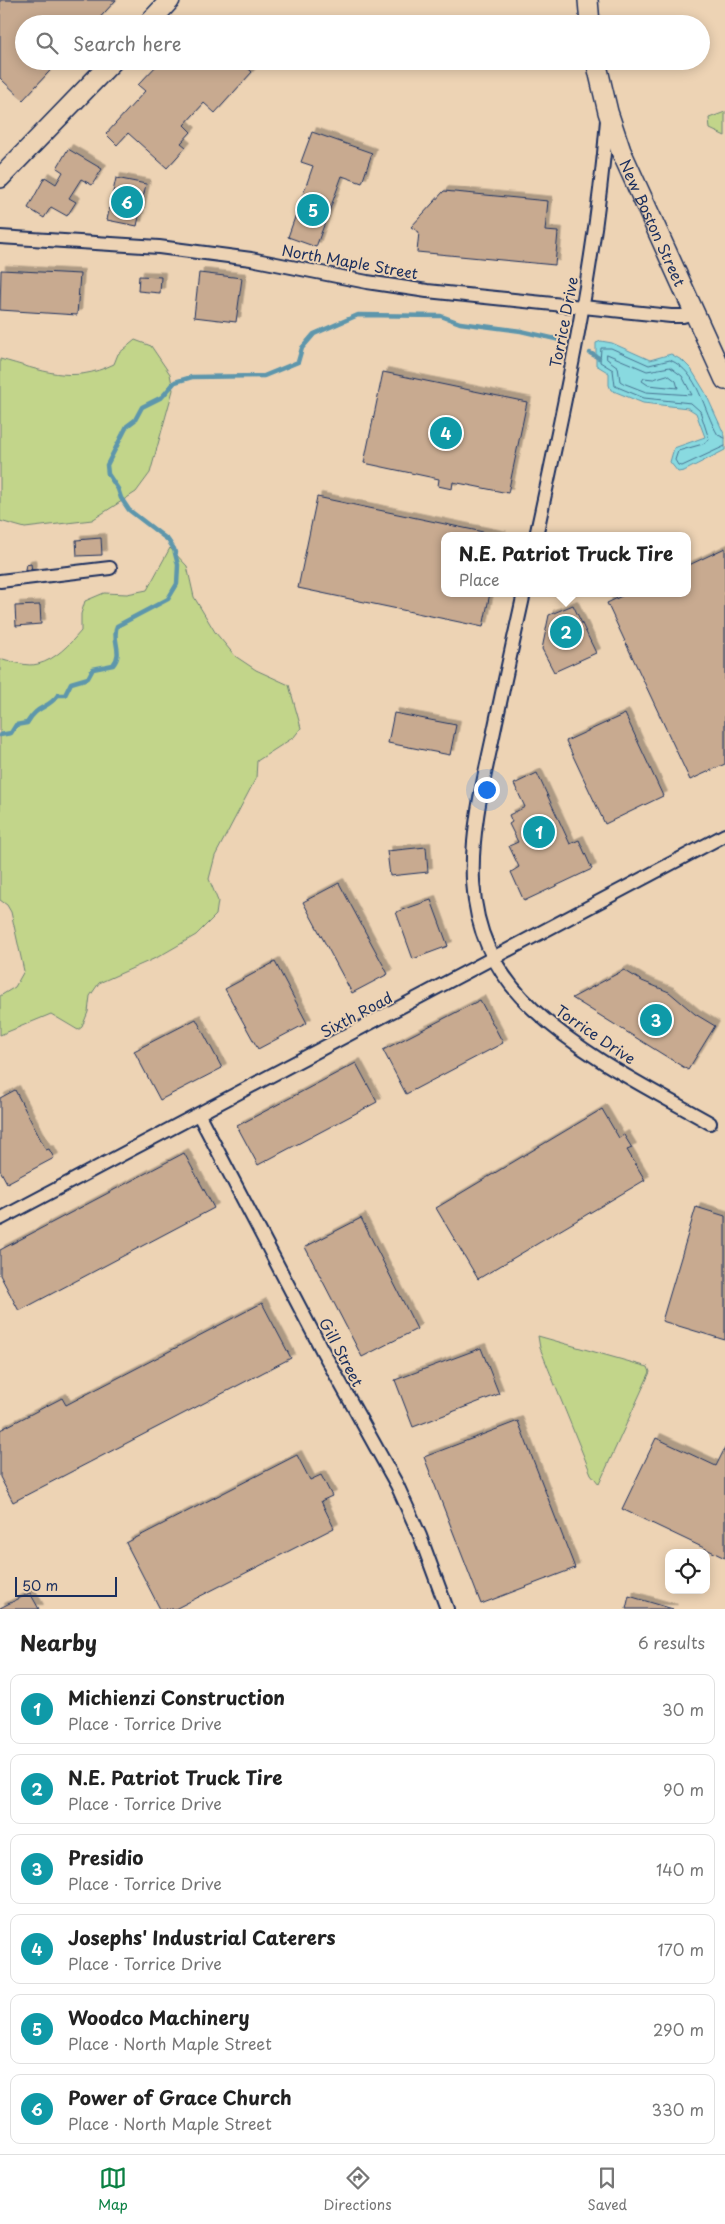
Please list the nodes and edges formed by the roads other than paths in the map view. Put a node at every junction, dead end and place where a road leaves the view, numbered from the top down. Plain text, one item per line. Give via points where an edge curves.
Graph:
1 (170, 0) edge
2 (588, 0) edge
3 (156, 15) edge
4 (589, 15) edge
5 (105, 70) edge
6 (598, 70) edge
7 (608, 112) junction
8 (0, 178) edge
9 (0, 237) edge
10 (584, 306) junction
11 (694, 313) junction
12 (725, 380) edge
13 (537, 532) edge
14 (110, 568) dead end
15 (0, 581) edge
16 (523, 597) edge
17 (725, 835) edge
18 (493, 959) junction
19 (199, 1114) junction
20 (710, 1123) dead end
21 (0, 1219) edge
22 (447, 1609) edge

1 - 3 main road
2 - 4 main road
5 - 8 main road
6 - 7 main road, New Boston Street
7 - 10 street, Torrice Drive via 603,173
7 - 11 main road, New Boston Street via 634,182
9 - 10 street, North Maple Street via 159,247 250,259 367,282
10 - 11 street, North Maple Street via 677,317
10 - 13 street, Torrice Drive
11 - 12 main road, New Boston Street
14 - 15 street
16 - 18 street, Torrice Drive via 477,810 473,845 475,907
17 - 18 street, Sixth Road
18 - 19 street, Sixth Road
18 - 20 street, Torrice Drive via 523,1000 570,1040
19 - 21 street, Sixth Road
19 - 22 street, Gill Street via 396,1485 420,1536

